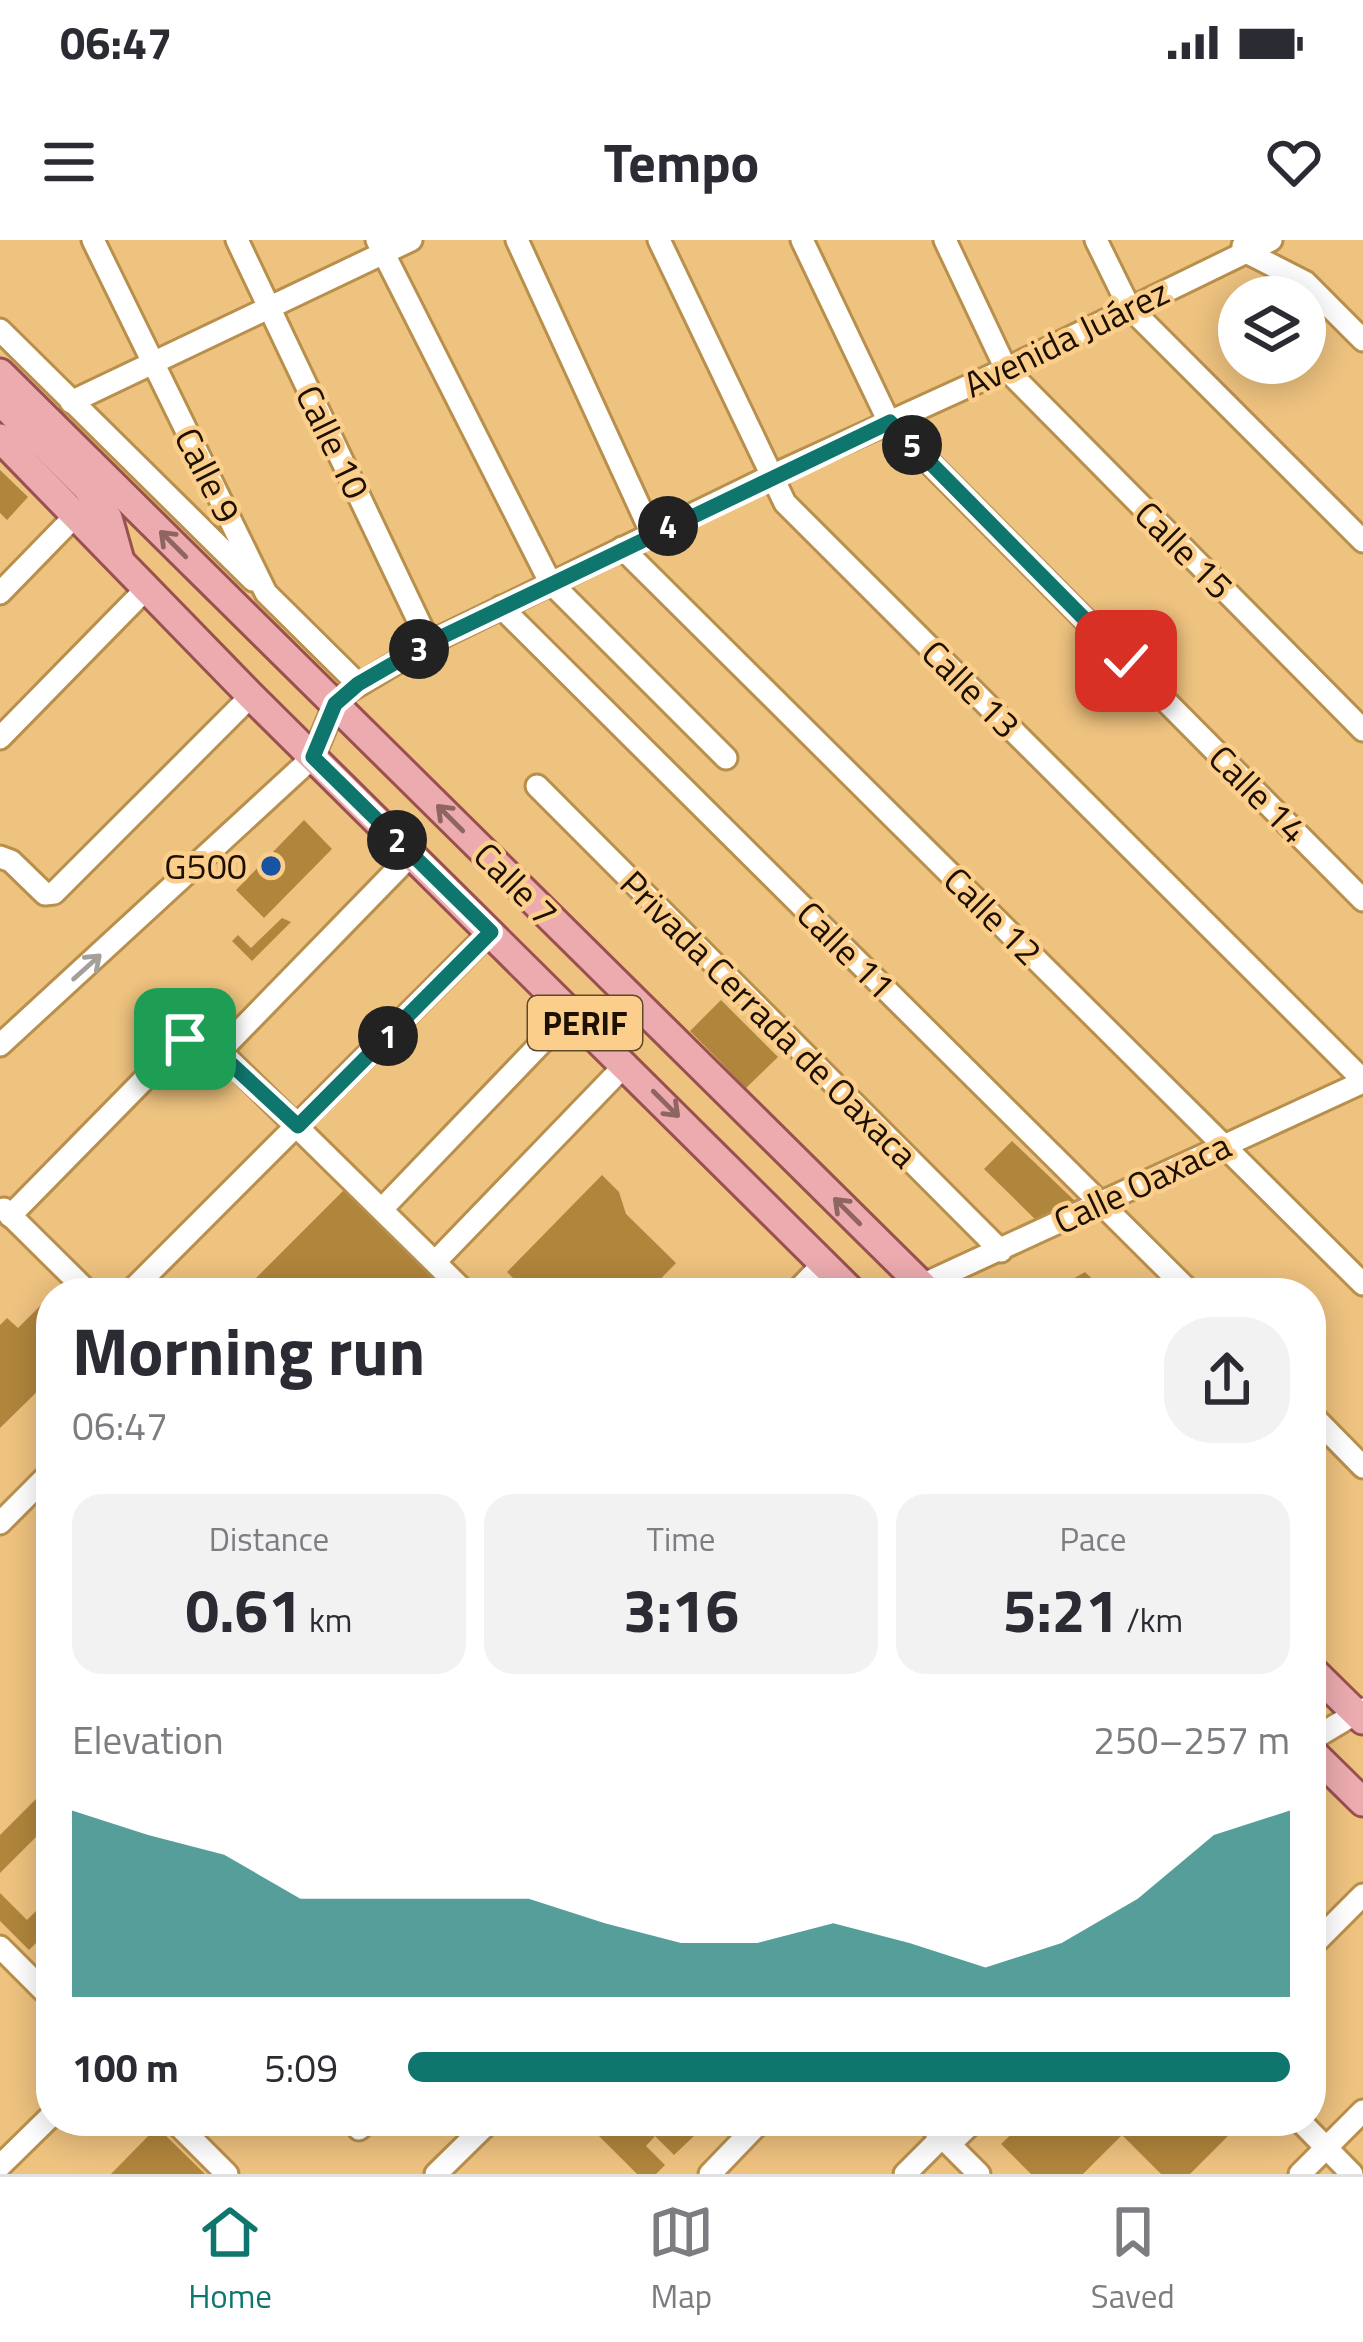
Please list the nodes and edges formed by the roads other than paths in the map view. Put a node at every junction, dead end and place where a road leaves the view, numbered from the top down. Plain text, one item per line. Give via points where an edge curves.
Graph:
1 (93, 240) edge
2 (237, 240) edge
3 (411, 240) edge
4 (518, 240) edge
5 (659, 240) edge
6 (802, 240) edge
7 (945, 240) edge
8 (1096, 240) edge
9 (1271, 240) edge
10 (1243, 246) edge
11 (380, 247) edge
12 (1129, 307) junction
13 (270, 310) junction
14 (0, 330) edge
15 (1363, 340) edge
16 (153, 365) junction
17 (1006, 369) junction
18 (0, 373) edge
19 (0, 401) edge
20 (71, 402) junction
21 (890, 422) junction
22 (0, 438) edge
23 (771, 476) junction
24 (75, 516) junction
25 (652, 534) junction
26 (1363, 541) edge
27 (622, 548) junction
28 (120, 562) junction
29 (550, 582) junction
30 (146, 589) junction
31 (0, 593) edge
32 (266, 593) junction
33 (501, 607) junction
34 (429, 643) junction
35 (358, 684) junction
36 (251, 696) junction
37 (335, 704) junction
38 (1363, 730) edge
39 (0, 738) edge
40 (313, 757) junction
41 (726, 758) dead end
42 (537, 787) dead end
43 (412, 854) junction
44 (1, 857) edge
45 (1363, 901) edge
46 (491, 932) junction
47 (572, 1011) junction
48 (229, 1042) dead end
49 (0, 1045) edge
50 (626, 1064) junction
51 (1363, 1081) edge
52 (298, 1126) junction
53 (1223, 1144) junction
54 (1100, 1202) junction
55 (382, 1209) junction
56 (3, 1210) edge
57 (1001, 1251) junction
58 (436, 1261) junction
59 (824, 1263) junction
60 (73, 1278) edge
61 (144, 1278) edge
62 (452, 1278) edge
63 (810, 1278) edge
64 (838, 1278) edge
65 (915, 1278) edge
66 (948, 1278) edge
67 (1176, 1278) edge
68 (1363, 1284) edge
69 (1326, 1429) edge
70 (1363, 1467) edge
71 (36, 1487) edge
72 (0, 1522) edge
73 (1326, 1683) edge
74 (1360, 1714) edge
75 (1326, 1732) edge
76 (1326, 1766) edge
77 (1363, 1802) edge
78 (1363, 1895) edge
79 (1326, 1932) edge
80 (0, 1947) edge
81 (36, 1983) edge
82 (1363, 2111) edge
83 (36, 2131) edge
84 (189, 2136) edge
85 (475, 2136) edge
86 (747, 2136) edge
87 (937, 2136) edge
88 (941, 2136) edge
89 (1315, 2136) edge
90 (1326, 2147) junction
91 (0, 2166) edge
92 (227, 2174) edge
93 (436, 2174) edge
94 (710, 2174) edge
95 (905, 2174) edge
96 (980, 2174) edge
97 (1300, 2174) edge
98 (1352, 2174) edge

1 - 16 street, Calle 9
2 - 13 street, Calle 10
3 - 11 street
4 - 25 street
5 - 23 street, Calle 13
6 - 21 street, Calle 14
7 - 17 street, Calle 15
8 - 12 street
9 - 10 street, Avenida Juárez
10 - 12 street, Avenida Juárez
10 - 15 street via 1305,282
11 - 13 street
11 - 29 street
12 - 17 street, Avenida Juárez
12 - 26 street
13 - 16 street
13 - 34 street, Calle 10
14 - 20 street
16 - 20 street
16 - 32 street, Calle 9
17 - 21 street, Avenida Juárez
17 - 38 street, Calle 15
37 -> 18 main road, Calle 7 / PERIF
19 - 28 main road via 87,488 108,518
20 - 32 street
21 - 23 street, Avenida Juárez
21 - 45 street, Calle 14
22 - 24 main road, Calle 7 / PERIF
23 - 25 street, Avenida Juárez
23 - 51 street, Calle 13 via 785,503
24 - 28 main road, Calle 7 / PERIF
24 - 31 street
25 - 27 street, Avenida Juárez
27 - 29 street, Avenida Juárez
27 - 53 street, Calle 12
28 - 30 main road, Calle 7 / PERIF
29 - 33 street, Avenida Juárez
29 - 41 street
30 - 36 main road, Calle 7 / PERIF
30 - 39 street
32 - 35 street, Calle 9
33 - 34 street, Avenida Juárez
33 - 54 street, Calle 11
34 - 35 street, Avenida Juárez
35 - 37 street, Avenida Juárez
36 - 40 main road, Calle 7 / PERIF
36 - 44 street via 50,895
37 - 40 street, Avenida Juárez
65 -> 37 main road, Calle 7 / PERIF
40 - 43 main road, Calle 7 / PERIF
49 -> 40 street
42 - 57 street, Privada Cerrada de Oaxaca
43 - 46 main road, Calle 7 / PERIF
43 - 48 street
46 - 47 main road, Calle 7 / PERIF
46 - 52 street
47 - 50 main road, Calle 7 / PERIF
47 - 55 street
50 - 58 street
50 -> 59 main road, Calle 7 / PERIF
51 - 53 street, Calle Oaxaca
52 - 55 street
52 - 56 street via 219,1050 191,1036
52 - 61 street
53 - 54 street, Calle Oaxaca
53 - 68 street, Calle 12
54 - 57 street, Calle Oaxaca
54 - 67 street, Calle 11
55 - 58 street
56 - 60 street
57 - 66 street, Calle Oaxaca
58 - 62 street
59 - 63 street
59 - 64 main road, Calle 7 / PERIF
69 - 70 street
71 - 72 street
73 - 74 main road
74 - 75 street
76 - 77 main road
78 - 79 street
80 - 81 street
82 - 90 street
83 - 91 street
84 - 92 street
85 - 93 street
86 - 94 street
87 - 95 street
88 - 96 street
89 - 90 street
90 - 97 street
90 - 98 street

